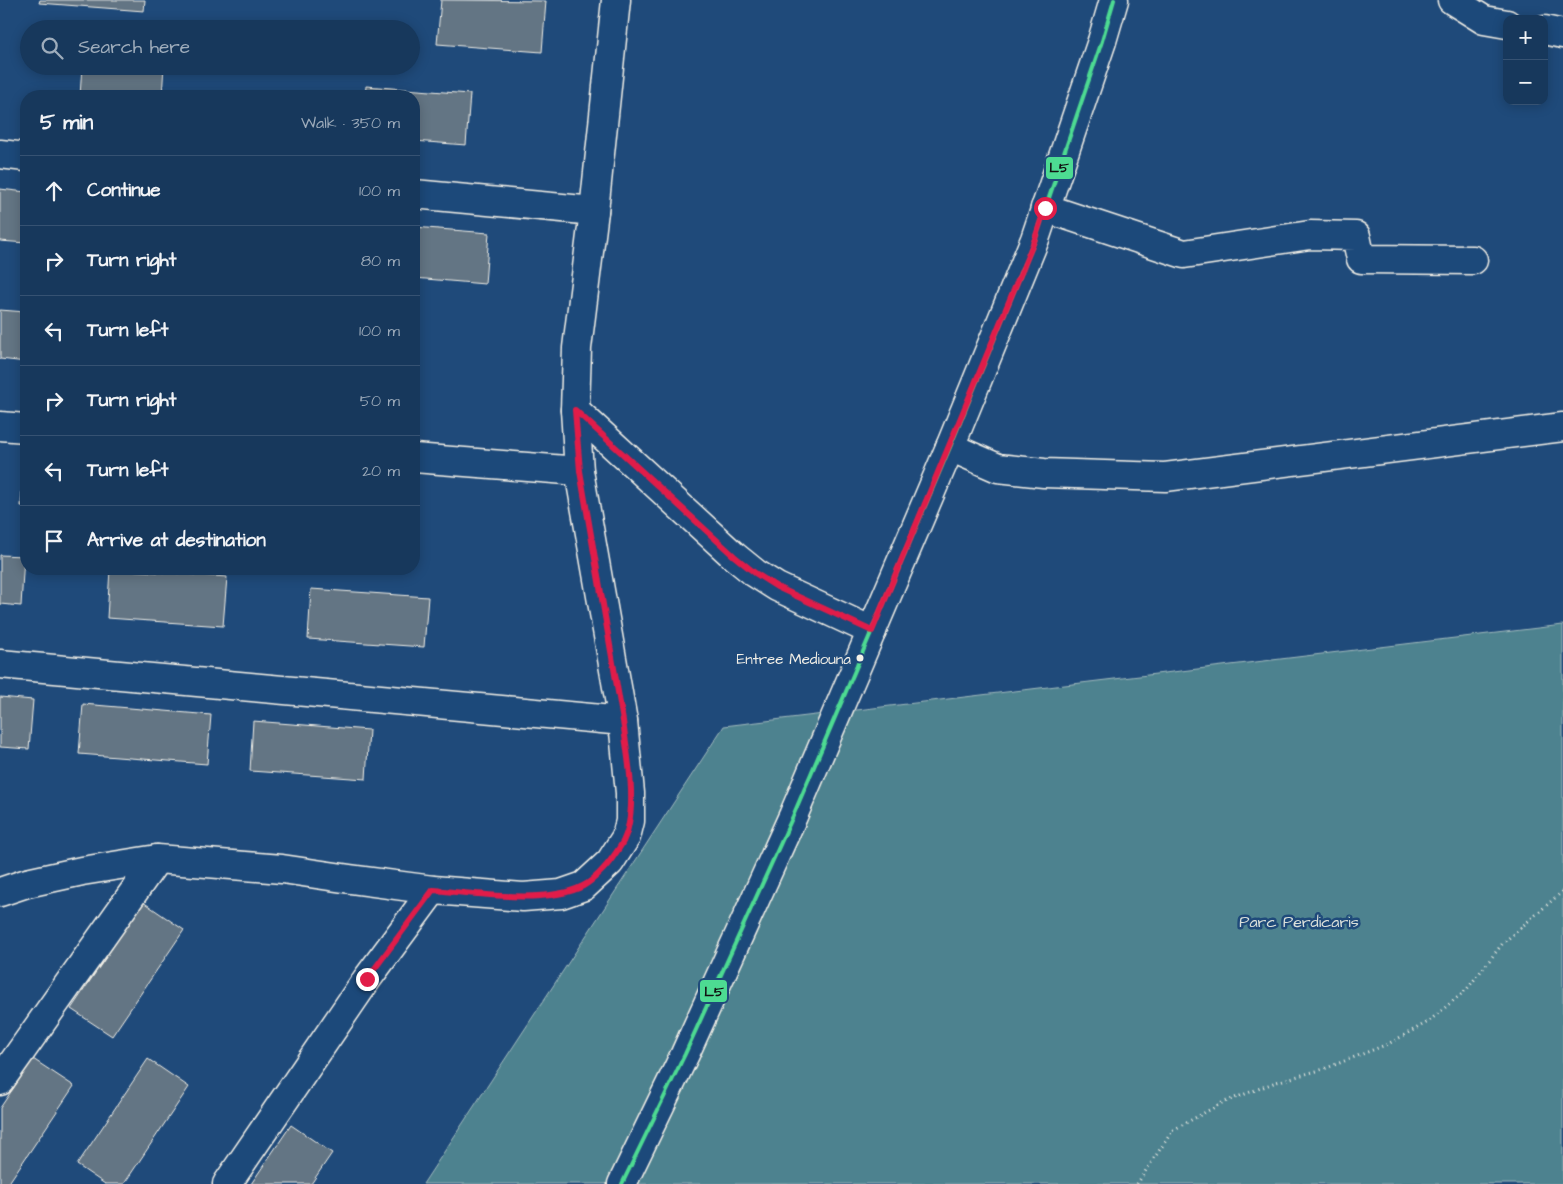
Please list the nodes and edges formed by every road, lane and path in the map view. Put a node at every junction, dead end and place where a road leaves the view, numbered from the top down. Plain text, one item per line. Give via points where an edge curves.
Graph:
1 (616, 0) edge
2 (1114, 0) edge
3 (1452, 0) edge
4 (1503, 23) edge
5 (1548, 31) edge
6 (1563, 34) edge
7 (0, 154) edge
8 (20, 156) edge
9 (420, 195) edge
10 (1045, 208) junction
11 (594, 211) junction
12 (1473, 260) dead end
13 (575, 410) junction
14 (0, 426) edge
15 (1563, 427) edge
16 (20, 428) edge
17 (950, 447) junction
18 (420, 458) edge
19 (580, 471) junction
20 (872, 631) junction
21 (0, 664) edge
22 (623, 721) junction
23 (157, 859) junction
24 (433, 890) junction
25 (1563, 891) edge
26 (0, 892) edge
27 (0, 1081) edge
28 (227, 1184) edge
29 (622, 1184) edge
30 (1137, 1184) edge

1 - 11 street
2 - 10 street
3 - 4 street via 1484,20
5 - 6 street
7 - 8 street
9 - 11 street
10 - 12 street via 1184,254 1310,235 1356,236 1361,259
10 - 17 street
11 - 13 street via 577,348
13 - 19 street
13 - 20 street via 755,573 777,587
14 - 16 street
15 - 17 street via 1166,477 1044,473 998,468
17 - 20 street
18 - 19 street
19 - 22 street
20 - 29 street via 689,1046
21 - 22 street
22 - 24 street via 630,821 626,837 598,874 584,886 561,894 524,897
23 - 24 street via 282,868
23 - 26 street via 82,871
23 - 27 street
24 - 28 street via 367,979
25 - 30 path via 1503,943 1467,989 1428,1022 1379,1047 1324,1069 1276,1082 1222,1104 1173,1130

